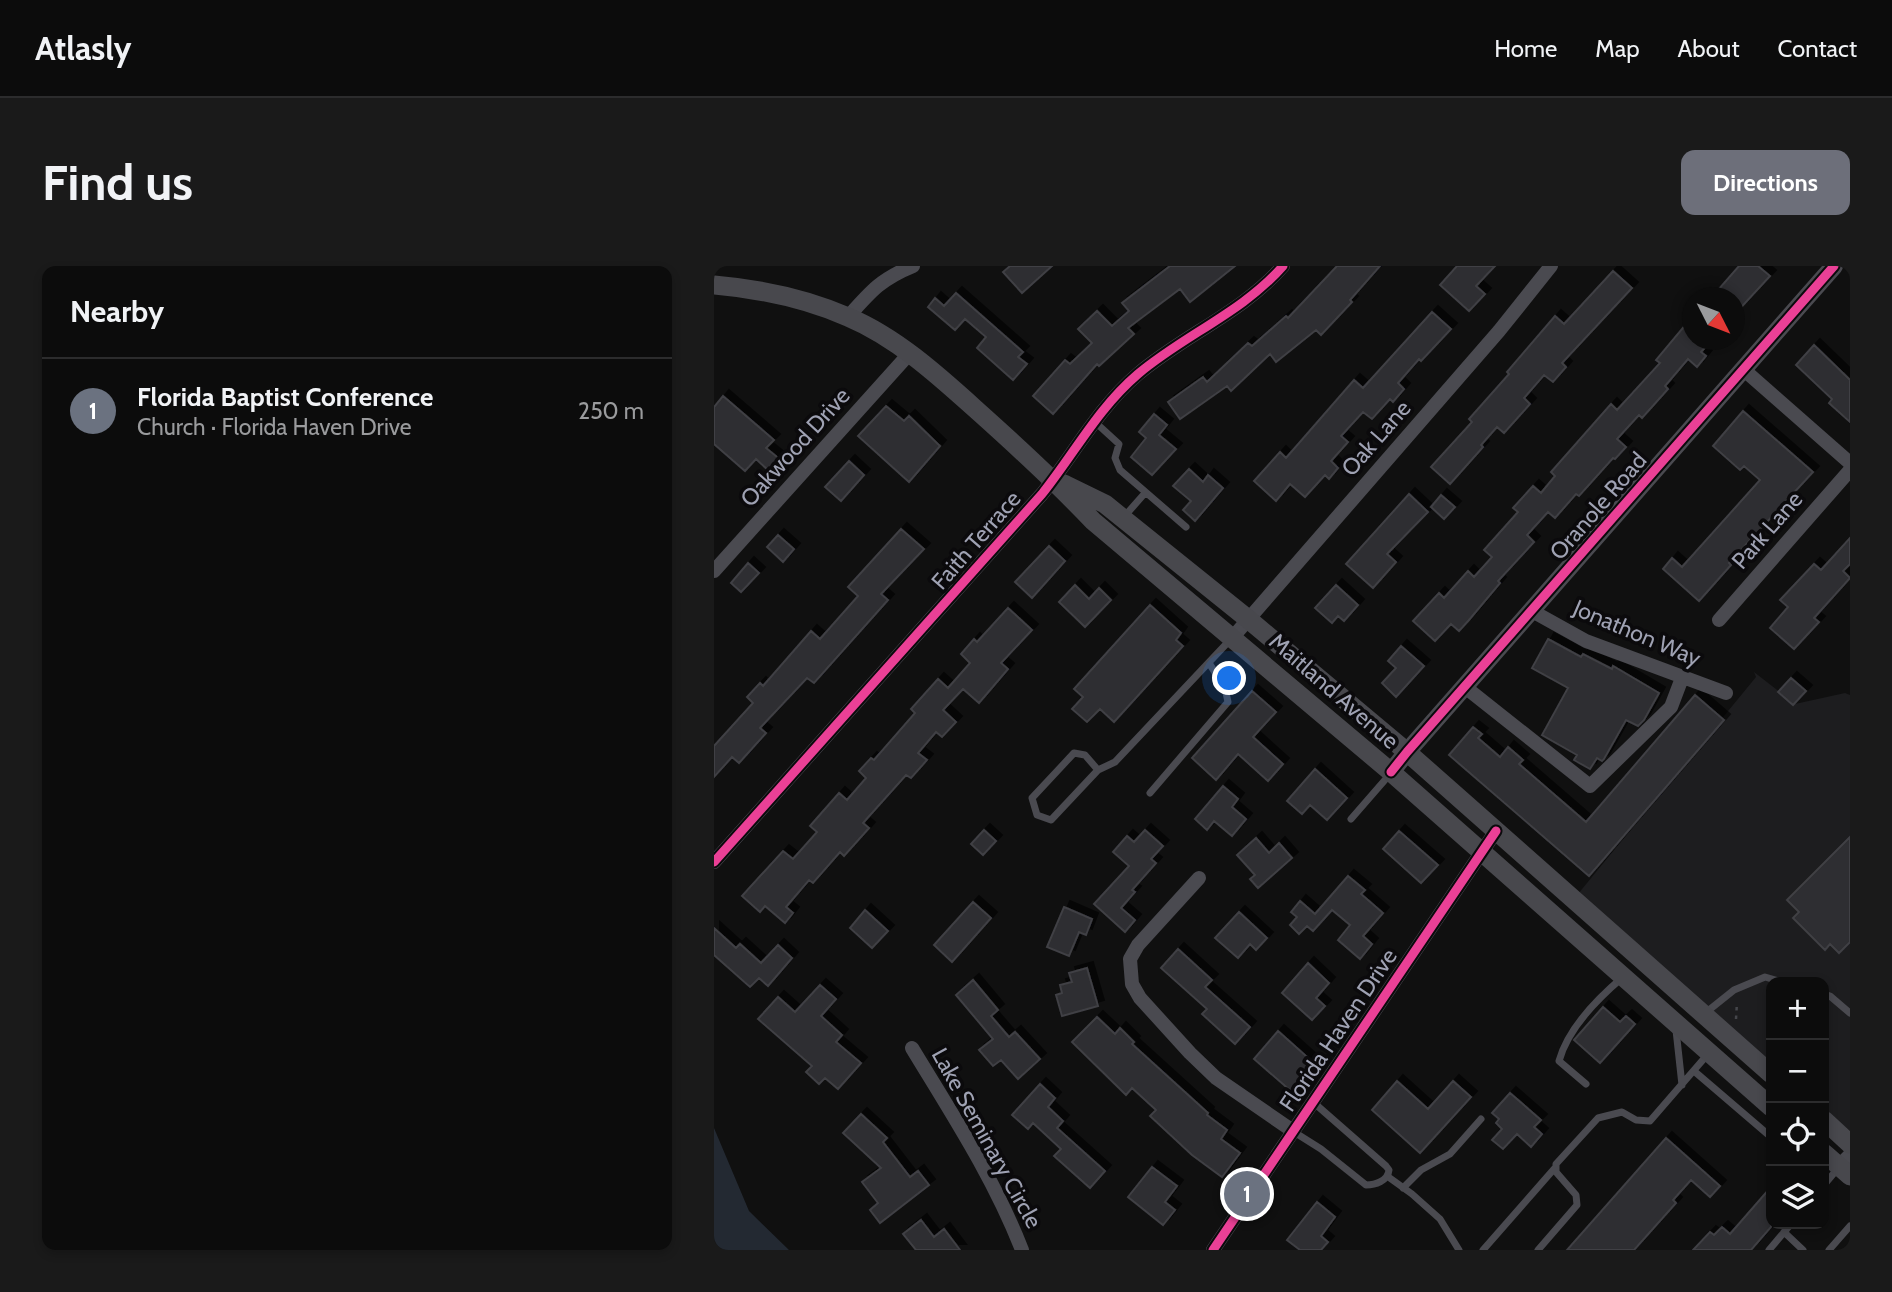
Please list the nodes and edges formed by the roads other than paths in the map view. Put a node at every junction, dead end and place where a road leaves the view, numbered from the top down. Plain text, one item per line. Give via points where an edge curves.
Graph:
1 (913, 266) edge
2 (1283, 266) edge
3 (1551, 266) edge
4 (1834, 266) edge
5 (714, 285) edge
6 (848, 317) junction
7 (909, 354) junction
8 (1744, 369) junction
9 (1094, 422) junction
10 (1850, 463) edge
11 (1850, 470) edge
12 (1054, 479) junction
13 (1145, 493) junction
14 (1123, 518) junction
15 (1186, 527) dead end
16 (714, 571) edge
17 (1532, 611) junction
18 (1248, 619) junction
19 (1719, 620) dead end
20 (1233, 637) junction
21 (1209, 663) junction
22 (1682, 678) junction
23 (1465, 687) junction
24 (1726, 693) dead end
25 (1407, 752) junction
26 (1098, 770) junction
27 (1391, 772) junction
28 (1150, 793) dead end
29 (1351, 819) dead end
30 (1496, 831) junction
31 (1482, 852) junction
32 (714, 862) edge
33 (1199, 878) dead end
34 (1623, 977) junction
35 (1766, 977) edge
36 (1829, 996) edge
37 (1850, 1013) edge
38 (1703, 1014) junction
39 (1675, 1023) junction
40 (912, 1048) dead end
41 (1710, 1053) junction
42 (1766, 1070) edge
43 (1694, 1071) junction
44 (1587, 1084) dead end
45 (1682, 1084) junction
46 (1313, 1102) junction
47 (1766, 1103) edge
48 (1481, 1119) dead end
49 (1829, 1125) edge
50 (1293, 1131) junction
51 (1766, 1133) edge
52 (1850, 1144) edge
53 (1829, 1156) edge
54 (1846, 1166) edge
55 (1554, 1169) junction
56 (1387, 1176) junction
57 (1829, 1179) edge
58 (1404, 1188) junction
59 (1850, 1226) edge
60 (1787, 1229) edge
61 (1784, 1233) junction
62 (1022, 1250) edge
63 (1213, 1250) edge
64 (1459, 1250) edge
65 (1483, 1250) edge
66 (1538, 1250) edge
67 (1769, 1250) edge
68 (1803, 1250) edge
69 (1829, 1250) edge

1 - 6 street via 890,275
2 - 9 street, Faith Terrace via 1259,290 1140,372
3 - 18 street, Oak Lane
4 - 8 street, Oranole Road
5 - 6 main road, Maitland Avenue via 757,289
6 - 7 main road, Maitland Avenue
7 - 12 main road, Maitland Avenue
7 - 16 street, Oakwood Drive
8 - 10 street
8 - 17 street, Oranole Road
9 - 12 street, Faith Terrace
9 - 13 lane via 1119,443 1115,458 1119,470
11 - 19 street, Park Lane
12 - 14 main road, Maitland Avenue
12 - 20 main road, Maitland Avenue via 1093,521
12 - 32 street, Faith Terrace
13 - 14 lane
13 - 15 lane
14 - 18 main road, Maitland Avenue
17 - 22 street, Jonathon Way via 1586,641
17 - 23 street, Oranole Road
18 - 20 street, Oak Lane
18 - 25 main road, Maitland Avenue
20 - 21 lane
20 - 27 main road, Maitland Avenue
21 - 26 lane via 1115,762
21 - 28 lane via 1228,702
22 - 23 street via 1671,707 1590,786
22 - 24 street, Jonathon Way
23 - 25 street, Oranole Road
25 - 27 street, Oranole Road
25 - 30 main road, Maitland Avenue
26 - 26 lane via 1051,820 1037,815 1032,798 1073,753 1085,755
27 - 29 lane
27 - 31 main road, Maitland Avenue
30 - 31 street, Florida Haven Drive
30 - 38 main road, Maitland Avenue
31 - 34 main road, Maitland Avenue
31 - 46 street, Florida Haven Drive
33 - 50 street via 1130,958 1132,984 1140,999 1216,1078
34 - 39 main road, Maitland Avenue
34 - 44 lane via 1564,1043 1559,1061
35 - 38 lane via 1734,990
36 - 37 lane
38 - 41 main road
38 - 42 main road, Maitland Avenue
39 - 41 main road, Maitland Avenue
39 - 45 lane
40 - 62 street, Lake Seminary Circle via 972,1148
41 - 43 lane
41 - 47 main road, Maitland Avenue
43 - 45 lane
43 - 51 lane
45 - 55 lane via 1650,1121 1622,1112 1598,1118
46 - 50 street, Florida Haven Drive
46 - 56 lane via 1390,1170
48 - 58 lane via 1450,1154 1421,1170
49 - 52 main road
50 - 56 lane via 1366,1185
50 - 63 street, Florida Haven Drive
53 - 54 main road
54 - 57 lane
55 - 65 lane
55 - 66 lane via 1576,1195 1577,1205
56 - 58 lane
58 - 64 lane via 1440,1219
59 - 69 lane
60 - 61 lane
61 - 67 lane
61 - 68 lane

